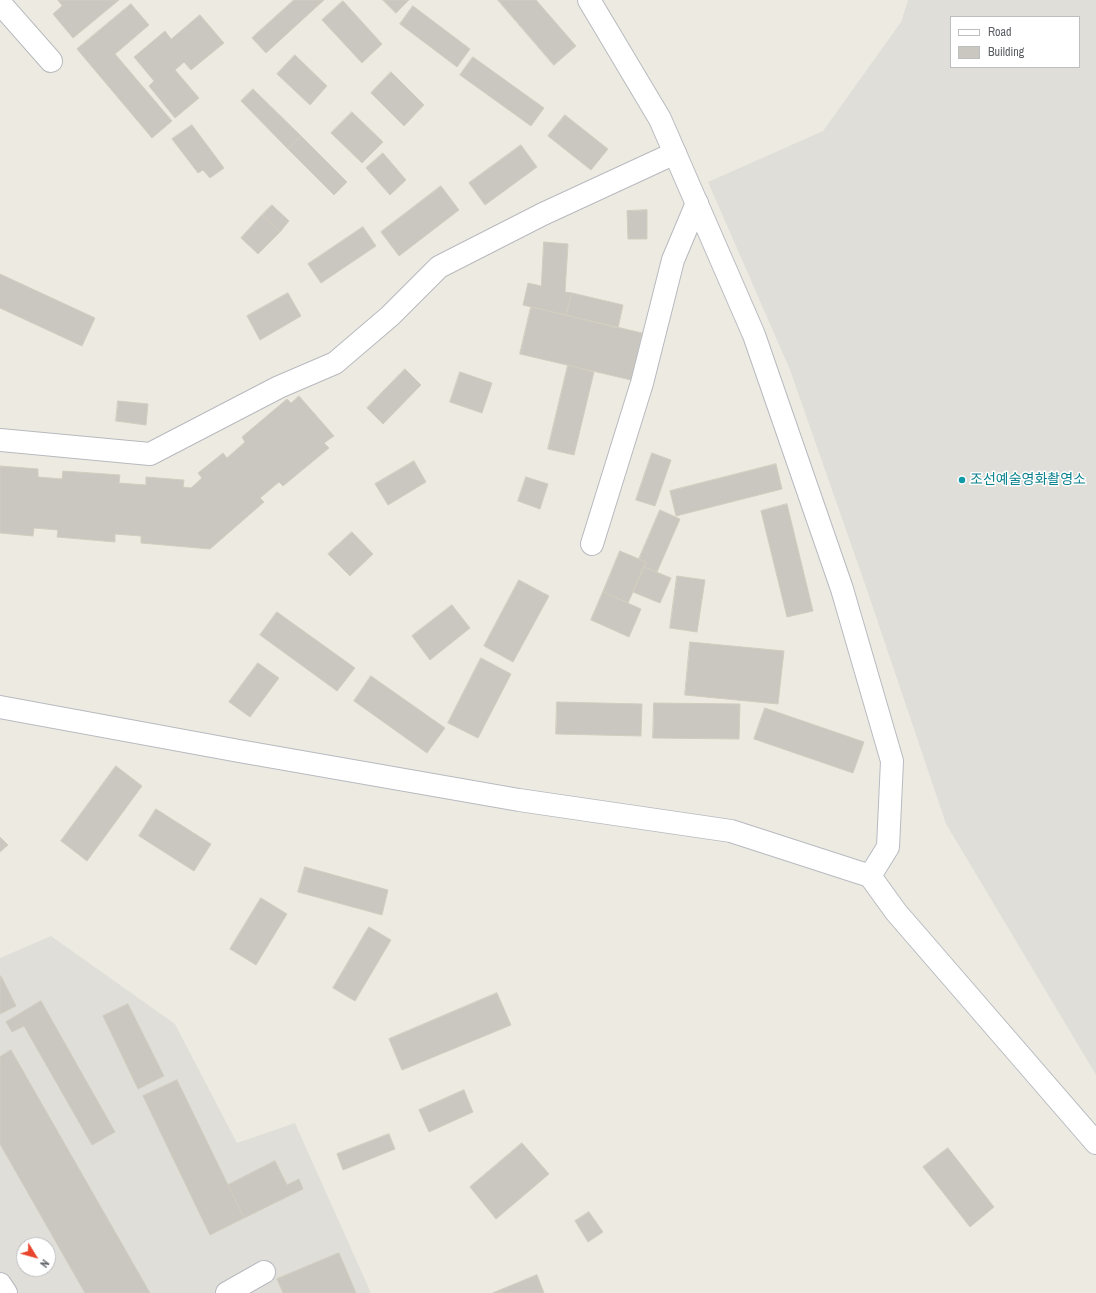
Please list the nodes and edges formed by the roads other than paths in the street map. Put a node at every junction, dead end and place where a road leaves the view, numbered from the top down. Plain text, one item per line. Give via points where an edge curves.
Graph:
1 (589, 0) edge
2 (0, 2) edge
3 (51, 61) dead end
4 (675, 153) junction
5 (697, 203) junction
6 (0, 440) edge
7 (592, 544) dead end
8 (0, 707) edge
9 (870, 876) junction
10 (1096, 1144) edge
11 (264, 1272) dead end
12 (0, 1284) edge
13 (6, 1293) edge
14 (227, 1293) edge

1 - 4 street via 660,119
2 - 3 street
4 - 5 street
4 - 6 street via 543,214 439,267 390,316 335,363 279,387 150,454
5 - 7 street via 673,260 642,383
5 - 9 street via 756,342 842,589 892,761 888,847
8 - 9 street via 511,798 731,831
9 - 10 street via 896,912
11 - 14 street
12 - 13 street

